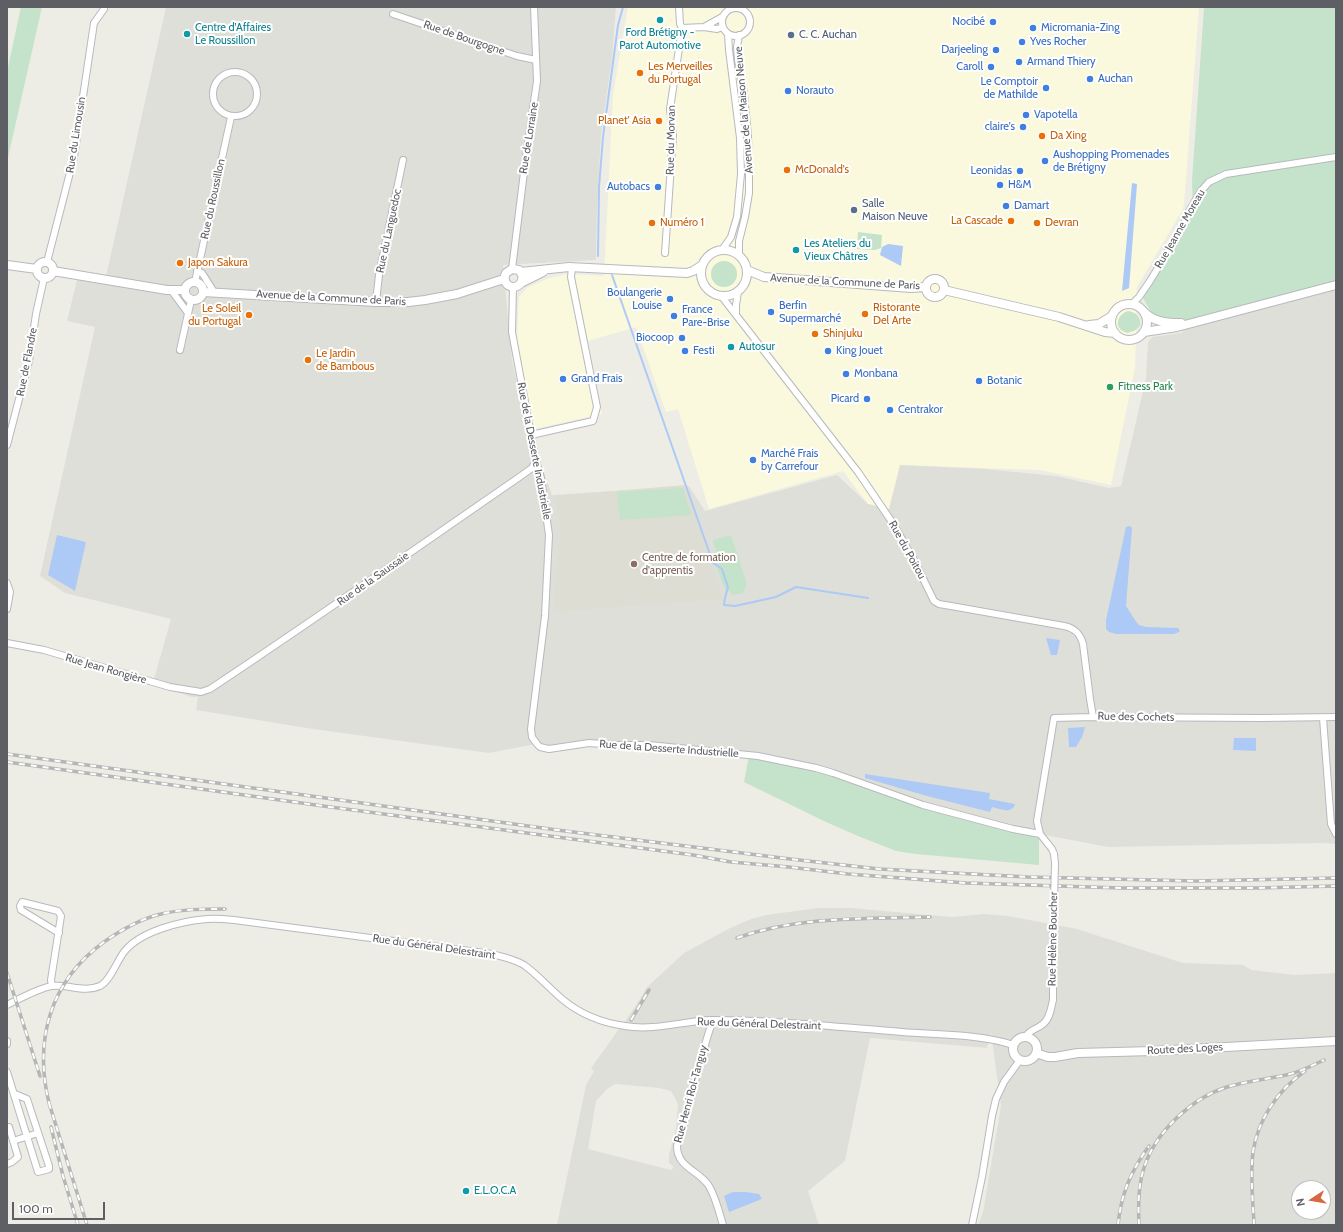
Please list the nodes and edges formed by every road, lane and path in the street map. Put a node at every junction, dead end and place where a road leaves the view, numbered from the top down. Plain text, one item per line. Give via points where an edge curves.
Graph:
1 (534, 7) edge
2 (679, 7) edge
3 (724, 7) edge
4 (738, 7) edge
5 (104, 9) dead end
6 (393, 14) dead end
7 (723, 15) junction
8 (704, 27) junction
9 (682, 28) junction
10 (723, 28) junction
11 (728, 34) junction
12 (739, 36) junction
13 (536, 60) junction
14 (231, 117) junction
15 (1336, 157) edge
16 (403, 160) dead end
17 (722, 250) junction
18 (665, 253) dead end
19 (739, 255) junction
20 (47, 262) junction
21 (7, 264) edge
22 (701, 266) junction
23 (572, 267) junction
24 (37, 268) junction
25 (549, 268) junction
26 (512, 269) junction
27 (747, 270) junction
28 (53, 271) junction
29 (198, 271) junction
30 (521, 272) junction
31 (687, 273) junction
32 (764, 277) junction
33 (44, 278) junction
34 (504, 279) junction
35 (701, 281) junction
36 (195, 282) junction
37 (746, 282) junction
38 (521, 283) junction
39 (1336, 285) edge
40 (513, 287) junction
41 (925, 287) junction
42 (171, 290) junction
43 (184, 290) junction
44 (944, 290) junction
45 (203, 292) junction
46 (214, 292) junction
47 (738, 292) junction
48 (722, 297) junction
49 (191, 300) junction
50 (376, 302) junction
51 (1132, 304) junction
52 (188, 313) junction
53 (1145, 313) junction
54 (736, 315) junction
55 (1112, 316) junction
56 (1194, 322) junction
57 (1086, 325) junction
58 (1144, 332) junction
59 (1115, 333) junction
60 (180, 350) dead end
61 (531, 436) junction
62 (7, 445) edge
63 (536, 462) junction
64 (7, 583) edge
65 (7, 609) edge
66 (7, 643) edge
67 (206, 691) joint
68 (1093, 716) junction
69 (1336, 717) edge
70 (1324, 718) junction
71 (1040, 834) junction
72 (1336, 834) edge
73 (59, 933) junction
74 (52, 986) junction
75 (7, 1005) edge
76 (713, 1020) junction
77 (1025, 1037) junction
78 (1336, 1041) edge
79 (1013, 1045) junction
80 (1036, 1053) junction
81 (1020, 1060) junction
82 (7, 1072) edge
83 (15, 1094) junction
84 (7, 1127) edge
85 (38, 1133) junction
86 (27, 1137) junction
87 (13, 1141) junction
88 (7, 1164) edge
89 (723, 1225) edge
90 (972, 1225) edge

1 - 13 street, Rue de Lorraine
2 - 9 street, Rue du Morvan
3 - 7 street
4 - 7 street
4 - 12 street via 750,20 746,32
5 - 20 street, Rue du Limousin via 94,23 74,157
6 - 13 street, Rue de Bourgogne via 517,56
7 - 8 street
7 - 10 street
8 - 9 street
8 - 10 street
9 - 18 street, Rue du Morvan via 670,109 673,135
10 - 11 street
11 - 12 street
11 - 17 street, Avenue de la Maison Neuve via 740,138 741,174 737,217 731,237
12 - 19 street, Avenue de la Maison Neuve via 737,47 748,136 749,193 739,241
13 - 26 street, Rue de Lorraine via 537,87
14 - 14 street via 248,113 254,108 257,100 256,84 252,78 239,72 226,74 218,80 213,89 216,106
14 - 29 street, Rue du Roussillon
15 - 51 street, Rue Jeanne Moreau via 1230,173 1209,182 1201,191 1150,281
16 - 50 street, Rue du Languedoc via 379,275
17 - 19 street
17 - 22 street via 713,252
19 - 27 street
20 - 24 street via 41,263
20 - 28 street
21 - 24 street
22 - 31 street
22 - 35 street
23 - 25 street
23 - 31 street
23 - 61 street via 571,277 597,407 596,413 593,421
24 - 33 street via 38,274
25 - 30 street
25 - 38 street
26 - 30 street
26 - 34 street via 506,273
27 - 32 street, Avenue de la Commune de Paris
27 - 37 street
28 - 33 street via 51,276
28 - 42 street
29 - 36 street, Rue du Roussillon
29 - 46 street
30 - 38 street
31 - 35 street
32 - 37 street, Avenue de la Commune de Paris
32 - 41 street, Avenue de la Commune de Paris
33 - 62 street, Rue de Flandre via 29,361
34 - 40 street via 508,286
34 - 50 street, Avenue de la Commune de Paris via 457,294 425,300
35 - 48 street via 709,292
36 - 43 street via 188,283
36 - 45 street via 201,285
37 - 47 street
38 - 40 street
39 - 56 street
40 - 61 street, Rue de la Desserte Industrielle via 512,332
41 - 44 street via 928,295 936,298
41 - 44 street via 929,281 935,279 942,282
42 - 43 street
42 - 52 street
43 - 49 street
44 - 57 street
45 - 46 street, Avenue de la Commune de Paris
45 - 49 street via 199,299
46 - 50 street, Avenue de la Commune de Paris
47 - 48 street
47 - 54 street
48 - 54 street, Rue du Poitou
49 - 52 street
51 - 53 street
51 - 55 street via 1122,305
52 - 60 street
53 - 56 street via 1158,321
53 - 58 street via 1147,322
54 - 68 street, Rue du Poitou via 858,472 894,525 934,601 939,604 1064,626 1078,633 1082,638
55 - 57 street via 1099,324
55 - 59 street via 1111,325
56 - 58 street
57 - 59 street
58 - 59 street via 1130,340
61 - 63 street, Rue de la Desserte Industrielle
63 - 67 street, Rue de la Saussaie via 518,478 321,615
63 - 71 street, Rue de la Desserte Industrielle via 541,478 549,535 545,616 531,729 533,739 540,746 549,749 589,743 649,745 758,756 833,773 923,806
64 - 65 street via 10,592
66 - 67 street, Rue Jean Rongière via 44,650 170,687 196,692
68 - 70 street, Rue des Cochets
68 - 71 street, Rue des Cochets via 1052,719 1037,821
69 - 70 street, Rue des Cochets
70 - 72 street via 1331,824
71 - 77 street, Rue Hélène Boucher, bridge via 1052,849 1055,863 1053,1000 1046,1021 1030,1030
73 - 73 street via 61,916 58,911 22,902 21,910
73 - 74 street
74 - 75 street, Rue du Général Delestraint
74 - 76 street, Rue du Général Delestraint via 95,988 106,981 125,950 140,938 180,923 228,919 492,954 522,964 563,1000 583,1013 618,1025 638,1028
76 - 79 street, Rue du Général Delestraint via 951,1036 993,1040
76 - 89 street, Rue Henri Rol-Tanguy via 677,1151 680,1160 705,1180 710,1188
77 - 79 street
77 - 80 street via 1036,1044
78 - 80 street, Route des Loges via 1078,1053 1055,1057
79 - 81 street via 1014,1055
80 - 81 street via 1026,1061
81 - 90 street via 1004,1082 996,1099
82 - 83 street
83 - 85 street via 27,1099
83 - 86 street
84 - 87 street
85 - 86 street
85 - 86 street via 49,1170 38,1172
86 - 87 street
87 - 88 street via 18,1156

